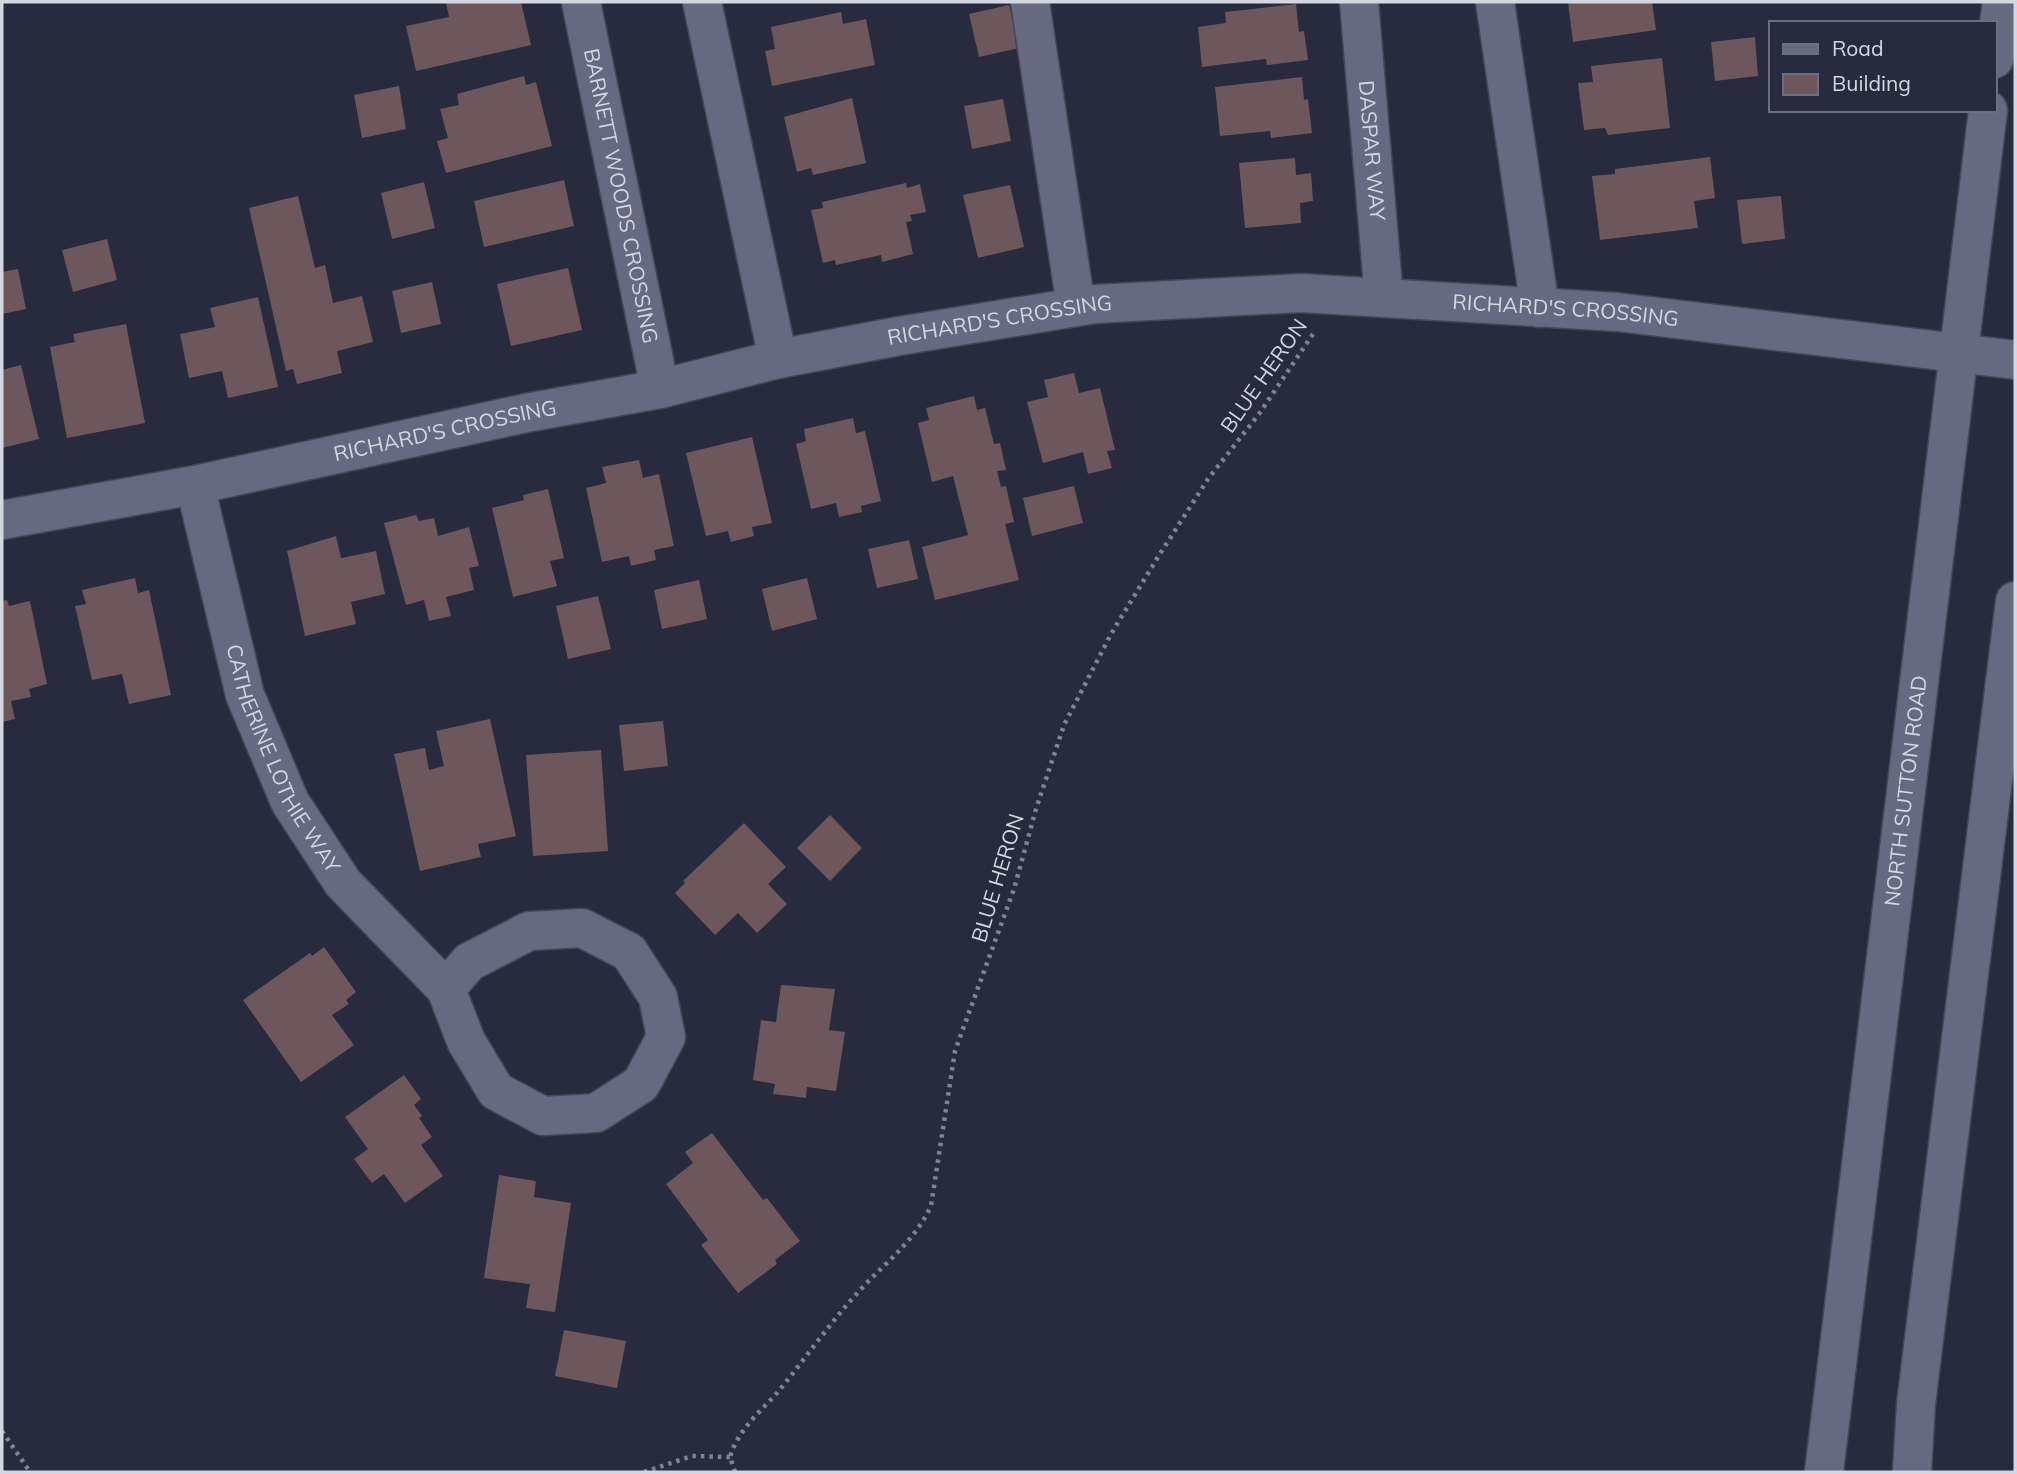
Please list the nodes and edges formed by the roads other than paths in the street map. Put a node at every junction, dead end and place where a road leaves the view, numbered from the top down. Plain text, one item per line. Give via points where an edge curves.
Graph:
1 (581, 2) edge
2 (702, 2) edge
3 (1030, 2) edge
4 (1359, 2) edge
5 (1495, 2) edge
6 (2001, 2) edge
7 (1996, 43) edge
8 (1988, 112) edge
9 (1384, 298) junction
10 (1076, 307) junction
11 (1540, 308) junction
12 (1957, 353) junction
13 (778, 359) junction
14 (2015, 360) edge
15 (660, 389) junction
16 (195, 485) junction
17 (2, 520) edge
18 (2015, 601) edge
19 (446, 989) junction
20 (1824, 1472) edge
21 (1912, 1472) edge

1 - 15 street, BARNETT WOODS CROSSING
2 - 13 street
3 - 10 street
4 - 9 street, DASPAR WAY
5 - 11 street
6 - 7 street
8 - 12 street, NORTH SUTTON ROAD
9 - 10 street, RICHARD'S CROSSING via 1301,293
9 - 11 street, RICHARD'S CROSSING
10 - 13 street, RICHARD'S CROSSING
11 - 12 street, RICHARD'S CROSSING via 1617,312
12 - 14 street, RICHARD'S CROSSING
12 - 20 street, NORTH SUTTON ROAD
13 - 15 street, RICHARD'S CROSSING
15 - 16 street, RICHARD'S CROSSING via 526,413
16 - 17 street, RICHARD'S CROSSING
16 - 19 street, CATHERINE LOTHIE WAY via 246,695 290,802 343,883
18 - 21 street via 1916,1404
19 - 19 street, CATHERINE LOTHIE WAY via 466,1041 496,1091 543,1116 596,1113 641,1084 666,1037 658,997 629,952 582,928 529,931 469,962

